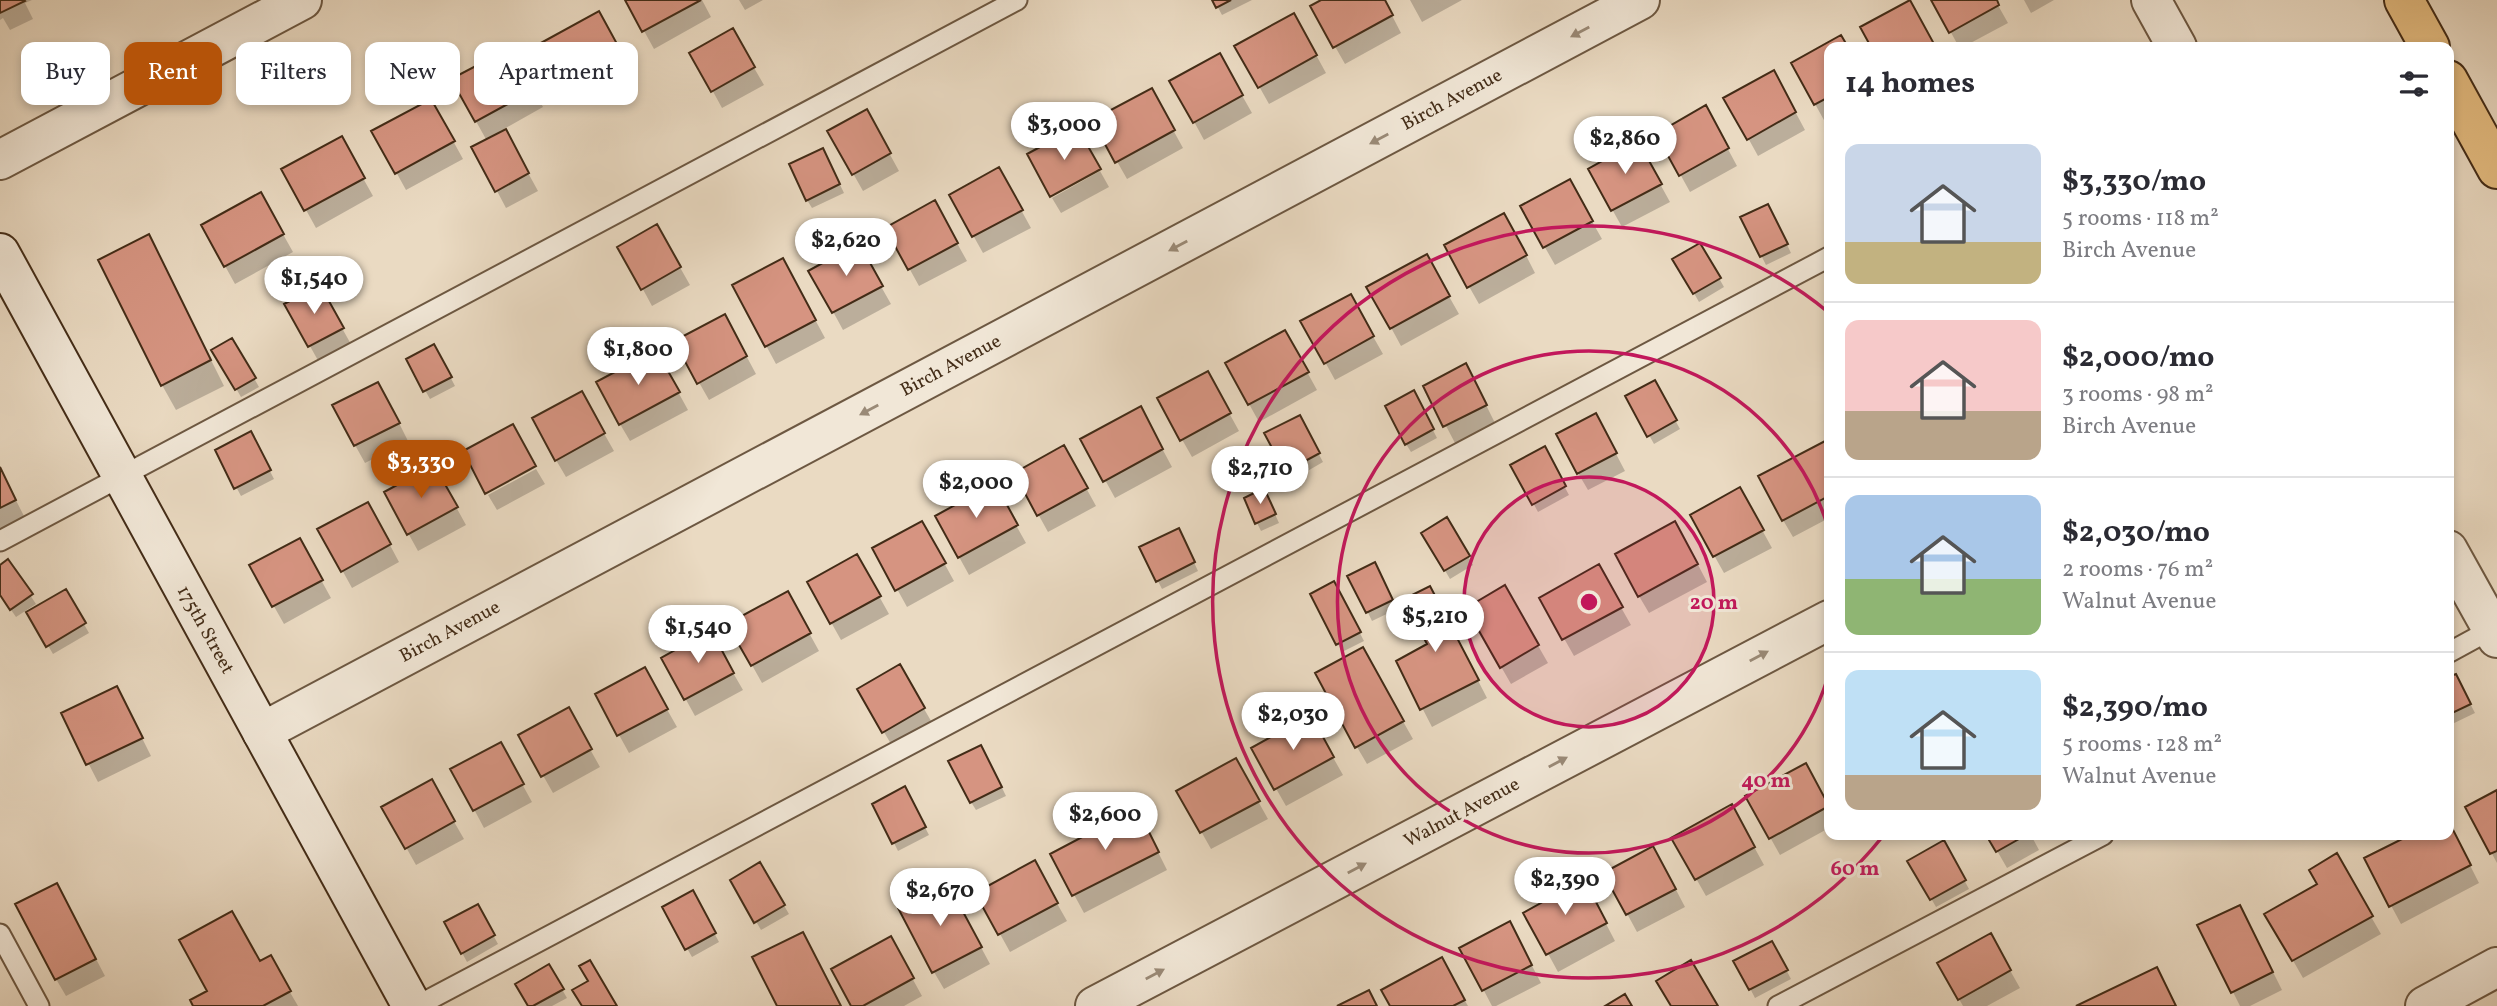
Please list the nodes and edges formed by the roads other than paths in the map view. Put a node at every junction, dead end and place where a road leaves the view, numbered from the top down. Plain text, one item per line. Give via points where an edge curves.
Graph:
1 (302, 0) edge
2 (1017, 0) edge
3 (1640, 0) edge
4 (2151, 0) edge
5 (2404, 0) edge
6 (2173, 42) edge
7 (2427, 42) edge
8 (2454, 91) edge
9 (0, 160) edge
10 (2497, 169) edge
11 (0, 253) edge
12 (1824, 260) edge
13 (121, 477) junction
14 (0, 541) edge
15 (2454, 561) edge
16 (1824, 623) edge
17 (2495, 634) edge
18 (2454, 651) edge
19 (262, 732) junction
20 (2093, 840) edge
21 (0, 934) edge
22 (2497, 967) edge
23 (39, 1006) edge
24 (414, 1006) edge
25 (1095, 1006) edge
26 (1778, 1006) edge
27 (2425, 1006) edge

1 - 9 street
2 - 13 lane
3 -> 19 street, Birch Avenue
4 - 6 street
5 - 7 highway
8 - 10 highway
11 - 13 street, 175th Street
12 - 24 lane
13 - 14 lane
13 - 19 street, 175th Street
15 - 17 street
25 -> 16 street, Walnut Avenue
17 - 18 lane
19 - 24 street, 175th Street
20 - 26 lane
21 - 23 lane
22 - 27 street

